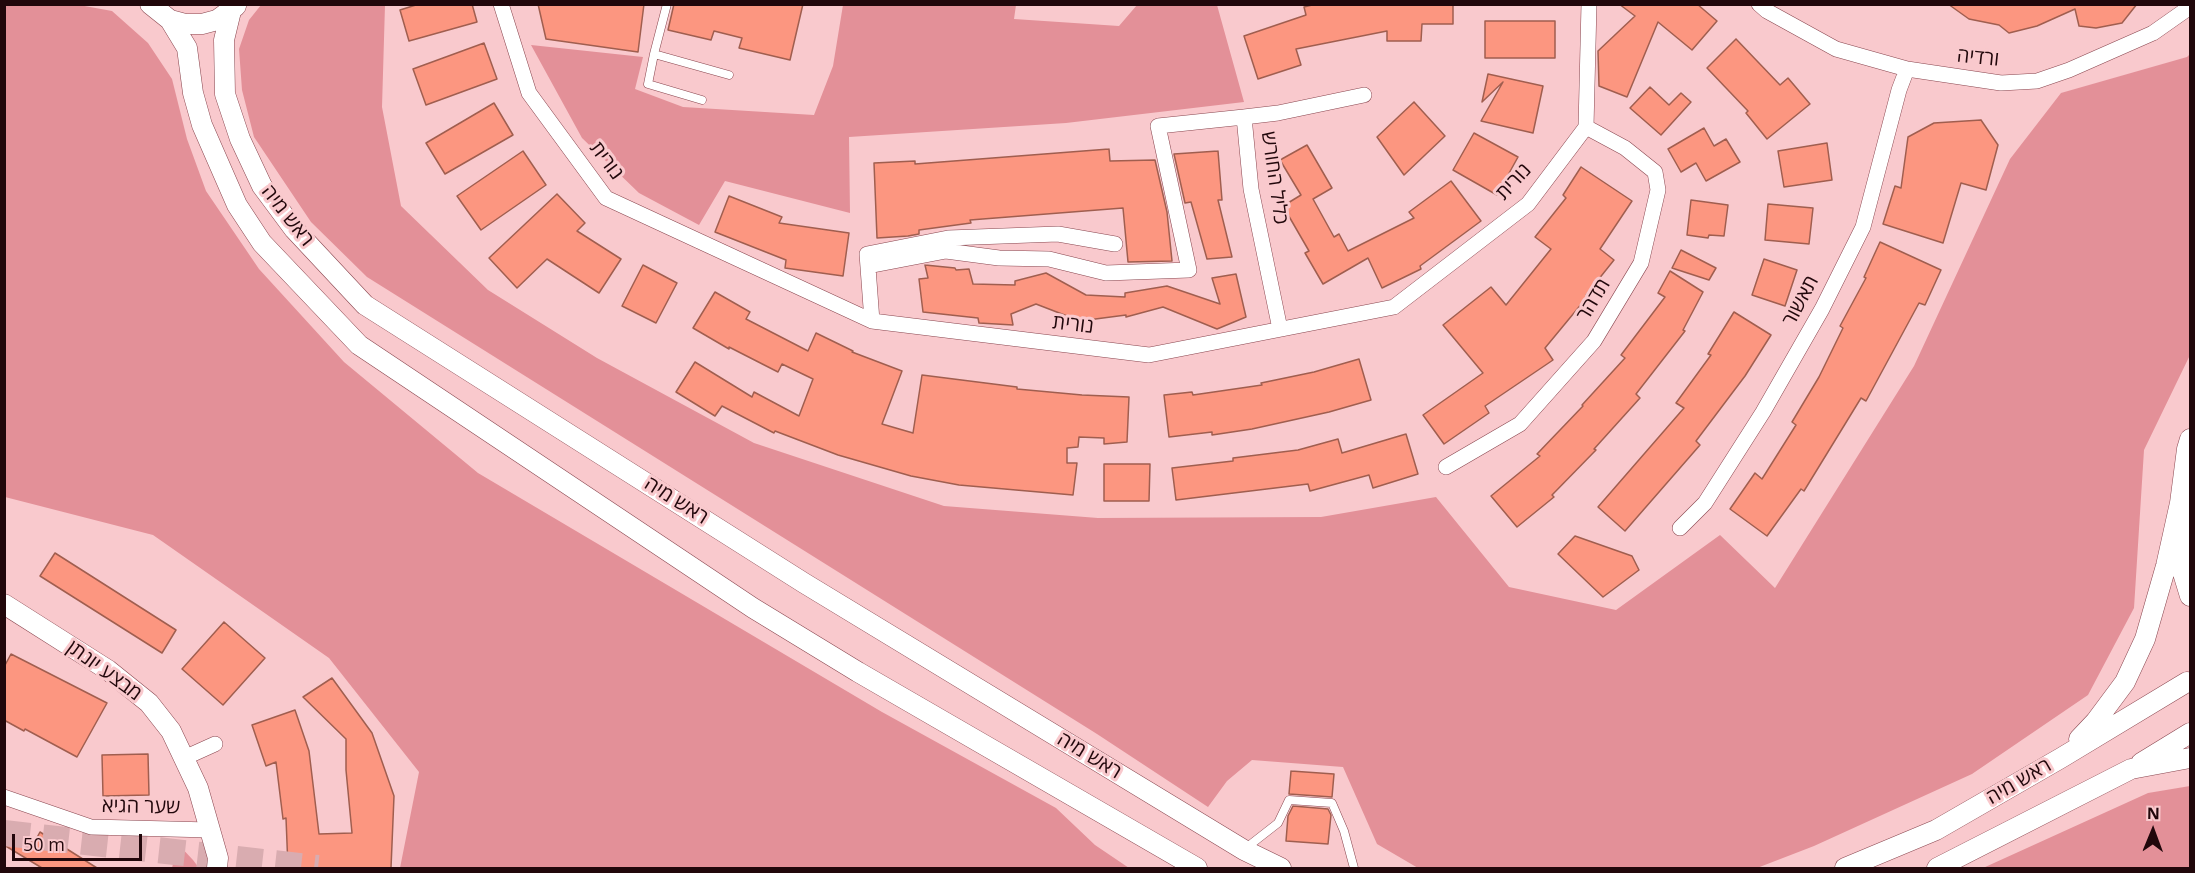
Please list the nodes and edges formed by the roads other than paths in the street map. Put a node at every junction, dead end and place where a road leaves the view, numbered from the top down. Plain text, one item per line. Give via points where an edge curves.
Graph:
1 (150, 4) edge
2 (501, 4) edge
3 (667, 4) edge
4 (1590, 4) edge
5 (1759, 4) edge
6 (2190, 7) edge
7 (234, 8) edge
8 (170, 20) junction
9 (654, 54) junction
10 (1907, 69) junction
11 (729, 75) dead end
12 (1364, 95) dead end
13 (702, 100) dead end
14 (1244, 117) junction
15 (1586, 127) junction
16 (1116, 244) dead end
17 (868, 266) junction
18 (872, 321) junction
19 (1280, 329) junction
20 (2190, 439) edge
21 (1446, 466) dead end
22 (2180, 503) junction
23 (1680, 528) dead end
24 (2190, 596) edge
25 (4, 604) edge
26 (2187, 682) dead end
27 (2190, 733) edge
28 (215, 744) dead end
29 (184, 758) junction
30 (2061, 758) junction
31 (2190, 758) edge
32 (2131, 769) junction
33 (4, 797) edge
34 (210, 830) junction
35 (1244, 850) junction
36 (217, 868) edge
37 (1197, 868) edge
38 (1281, 868) edge
39 (1354, 868) edge
40 (1845, 868) edge
41 (1937, 868) edge

1 - 8 street
2 - 18 street, נורית via 529,93 606,198
3 - 9 lane
4 - 15 street
5 - 10 street, ורדיה via 1836,49
6 - 10 street, ורדיה via 2153,33 2037,81 2001,83
7 - 8 street via 217,20 202,24
7 - 35 street, ראש מיה via 224,40 225,94 240,139 262,186 294,230 365,305 804,583
8 - 37 street, ראש מיה via 187,48 201,125 237,205 262,243 359,345 753,608
9 - 11 lane
9 - 13 lane via 648,84
10 - 23 street, תאשור via 1863,227 1763,412 1705,503
12 - 14 street, כליל החורש
14 - 17 street via 1158,126 1189,270 1106,273 1049,259 946,251
14 - 19 street, כליל החורש via 1251,189
15 - 19 street, נורית via 1528,204 1394,307
15 - 21 street, תדהר via 1625,148 1654,172 1658,190 1641,263 1594,340 1520,424
16 - 17 street via 1058,234 948,238 867,254
17 - 18 street
18 - 19 street, נורית via 1149,355
20 - 22 street
22 - 24 street via 2183,573
22 - 30 street via 2145,639 2125,682
25 - 29 street, מבצע יונתן via 108,670 149,704 171,730
26 - 30 street, ראש מיה
27 - 32 street
28 - 29 street
29 - 34 street, מבצע יונתן
30 - 40 street, ראש מיה via 1936,830
31 - 32 street, ראש מיה
32 - 41 street, ראש מיה
33 - 34 street, שער הגיא via 91,827
34 - 36 street, מבצע יונתן
35 - 38 street, ראש מיה
35 - 39 lane via 1278,823 1289,800 1332,804

